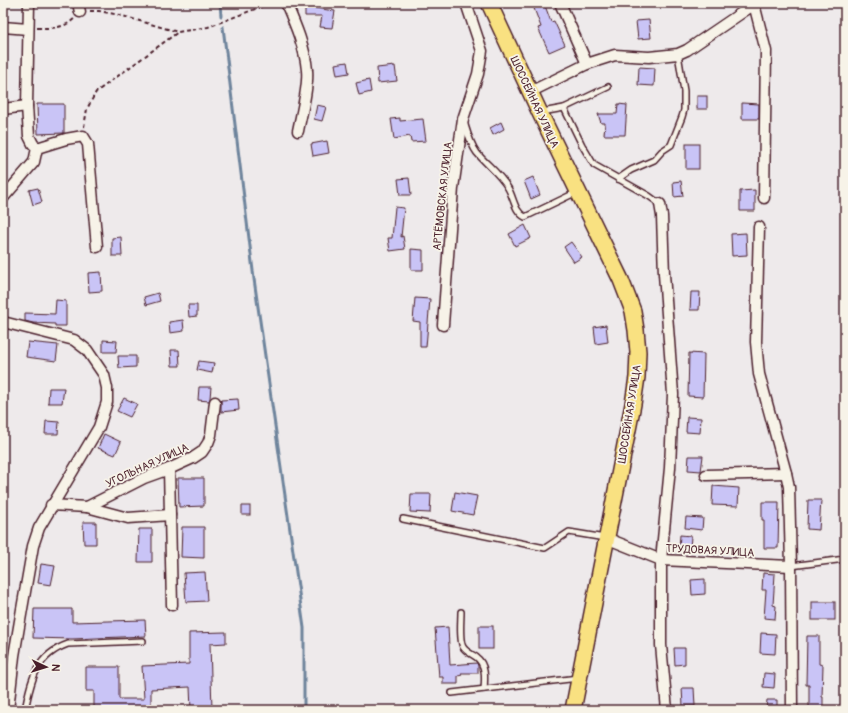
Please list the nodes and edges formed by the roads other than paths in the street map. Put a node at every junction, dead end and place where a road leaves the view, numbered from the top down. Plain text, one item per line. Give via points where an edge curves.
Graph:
1 (29, 3) edge
2 (286, 3) edge
3 (466, 3) edge
4 (489, 3) edge
5 (560, 3) edge
6 (755, 4) edge
7 (3, 27) edge
8 (28, 28) junction
9 (678, 54) junction
10 (587, 64) junction
11 (608, 87) dead end
12 (530, 92) junction
13 (27, 106) junction
14 (564, 108) junction
15 (3, 109) edge
16 (540, 113) junction
17 (463, 119) junction
18 (298, 131) dead end
19 (38, 148) junction
20 (618, 179) junction
21 (578, 192) junction
22 (3, 198) edge
23 (764, 198) dead end
24 (660, 204) joint
25 (759, 227) dead end
26 (97, 247) dead end
27 (3, 322) edge
28 (443, 325) dead end
29 (215, 402) dead end
30 (169, 469) junction
31 (786, 473) junction
32 (706, 475) dead end
33 (52, 505) junction
34 (87, 507) junction
35 (170, 515) junction
36 (403, 519) dead end
37 (606, 538) junction
38 (845, 559) edge
39 (661, 560) junction
40 (792, 566) junction
41 (172, 605) dead end
42 (461, 612) dead end
43 (143, 641) dead end
44 (579, 678) junction
45 (484, 689) junction
46 (452, 693) dead end
47 (8, 710) edge
48 (25, 710) edge
49 (573, 710) edge
50 (667, 710) edge
51 (792, 710) edge

1 - 8 street
2 - 18 street via 303,47 308,71
3 - 17 street, АРТЁМОВСКАЯ УЛИЦА via 482,51 478,74
4 - 12 main road, ШОССЕЙНАЯ УЛИЦА
5 - 10 street
6 - 9 street
6 - 23 street via 766,52
7 - 8 street
8 - 13 street
9 - 10 street via 649,57 615,55
9 - 20 lane via 684,91 684,110 671,145 654,160
10 - 12 street
11 - 14 lane
12 - 16 main road, ШОССЕЙНАЯ УЛИЦА
13 - 15 street
13 - 19 street via 29,136
14 - 16 lane
14 - 20 lane via 594,165
16 - 21 main road, ШОССЕЙНАЯ УЛИЦА
17 - 21 lane via 468,138 477,153 505,182 520,215 525,217
17 - 28 street, АРТЁМОВСКАЯ УЛИЦА via 452,188
19 - 22 street via 34,162
19 - 26 street via 83,136 88,144
20 - 24 lane
21 - 37 main road, ШОССЕЙНАЯ УЛИЦА via 621,280 633,312 638,352 637,377
24 - 39 street via 673,394 670,468
25 - 31 street via 756,342 759,374
27 - 33 street via 74,340 87,350 104,374 107,402 99,428
29 - 30 street, УГОЛЬНАЯ УЛИЦА via 211,435 202,452
30 - 34 street, УГОЛЬНАЯ УЛИЦА via 144,478
30 - 35 street
31 - 32 street
31 - 40 street via 789,487
33 - 34 street
33 - 47 street via 39,528 33,546 14,656
34 - 35 street via 128,518
35 - 41 street
36 - 37 lane via 545,548 569,532
37 - 39 street, ТРУДОВАЯ УЛИЦА
37 - 44 main road, ШОССЕЙНАЯ УЛИЦА
38 - 40 lane
39 - 40 street, ТРУДОВАЯ УЛИЦА
39 - 50 street via 661,645
40 - 51 street
42 - 45 lane via 462,642 466,651 481,660
43 - 48 lane via 68,644 57,648 39,666 32,679
44 - 45 lane
44 - 49 main road, ШОССЕЙНАЯ УЛИЦА
45 - 46 lane

